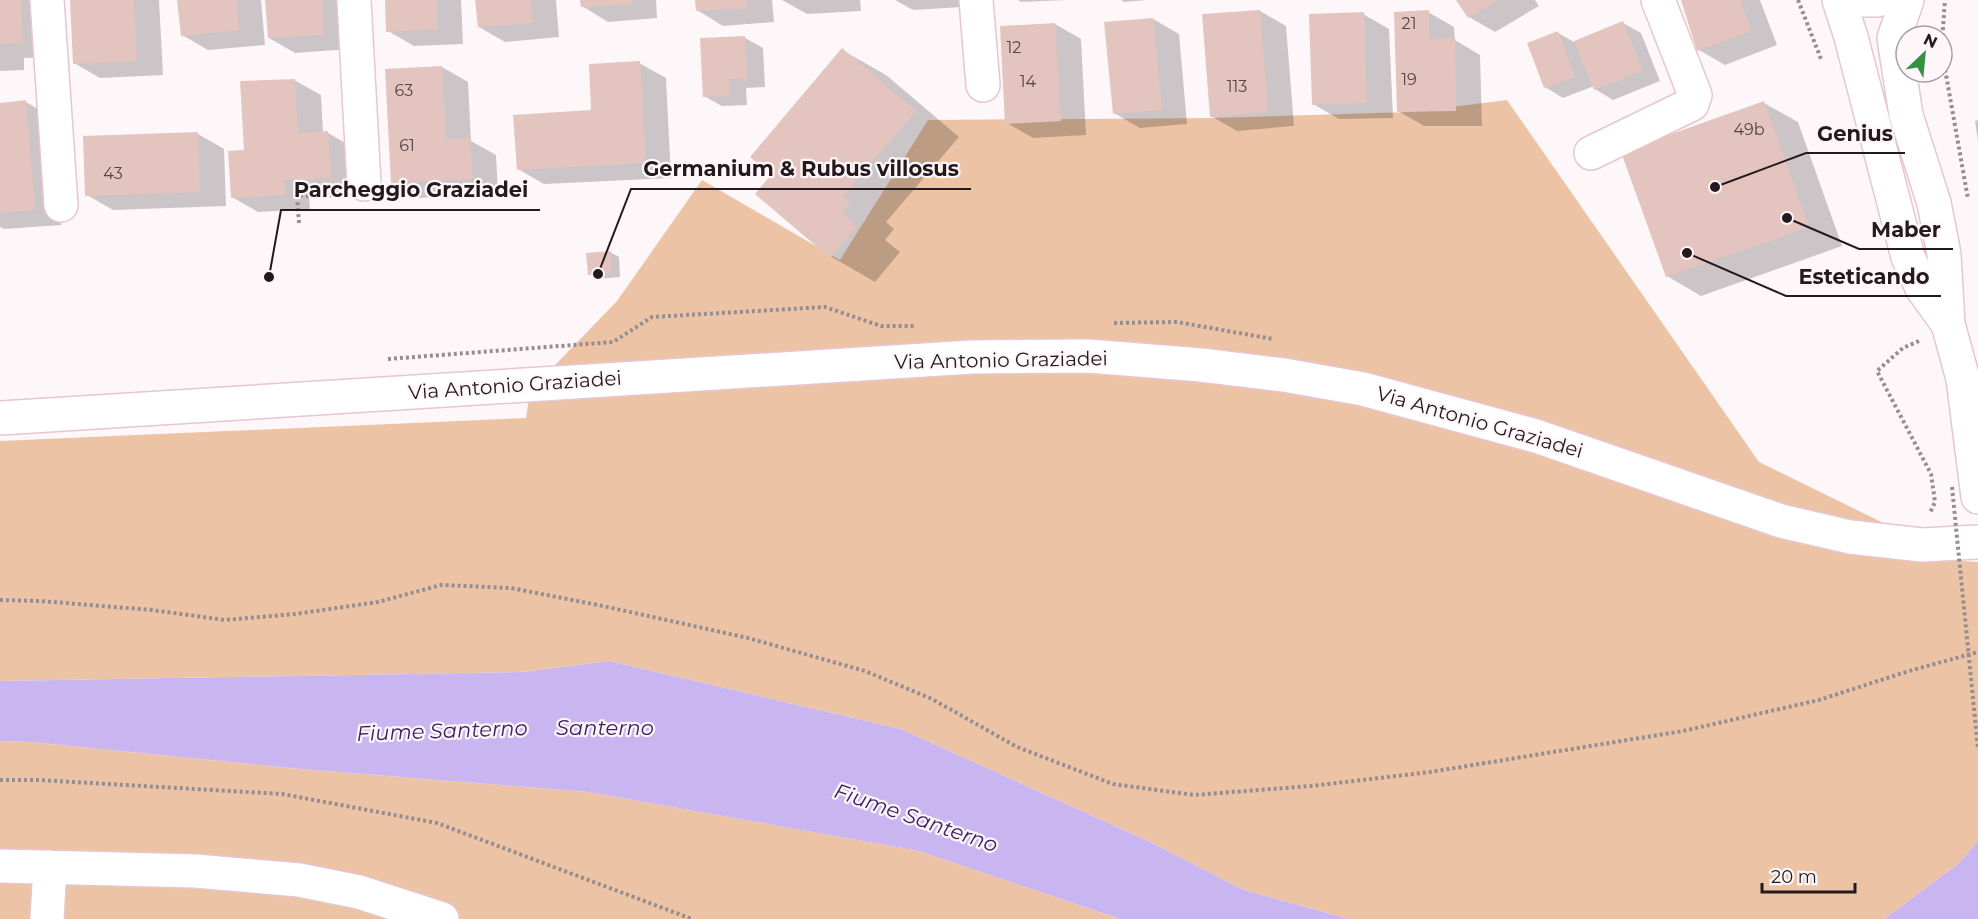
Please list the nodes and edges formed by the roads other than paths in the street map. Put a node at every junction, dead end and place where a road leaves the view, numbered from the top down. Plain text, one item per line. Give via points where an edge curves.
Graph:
1 (46, 0) edge
2 (354, 0) edge
3 (976, 0) edge
4 (1658, 0) edge
5 (1839, 0) edge
6 (1852, 0) edge
7 (1877, 0) edge
8 (1907, 0) edge
9 (983, 85) dead end
10 (1875, 135) junction
11 (1591, 153) dead end
12 (364, 184) road end
13 (1934, 202) junction
14 (61, 205) dead end
15 (1938, 331) junction
16 (0, 418) edge
17 (1965, 492) edge
18 (1978, 542) edge
19 (0, 866) edge
20 (50, 867) junction
21 (47, 919) edge
22 (442, 919) edge

1 - 14 street
2 - 12 street
3 - 9 street
4 - 11 street via 1695,95 1692,104
5 - 10 street
6 - 7 street
8 - 13 street via 1893,38 1906,115
10 - 13 street via 1890,157 1903,196 1920,205
10 - 15 street via 1908,257
13 - 15 street via 1944,254
15 - 17 street via 1963,379
16 - 18 street, Via Antonio Graziadei via 972,357 1088,356 1201,365 1363,389 1536,436 1781,521 1850,537 1922,545
19 - 20 street
20 - 21 street
20 - 22 street via 195,871 299,880 359,892

